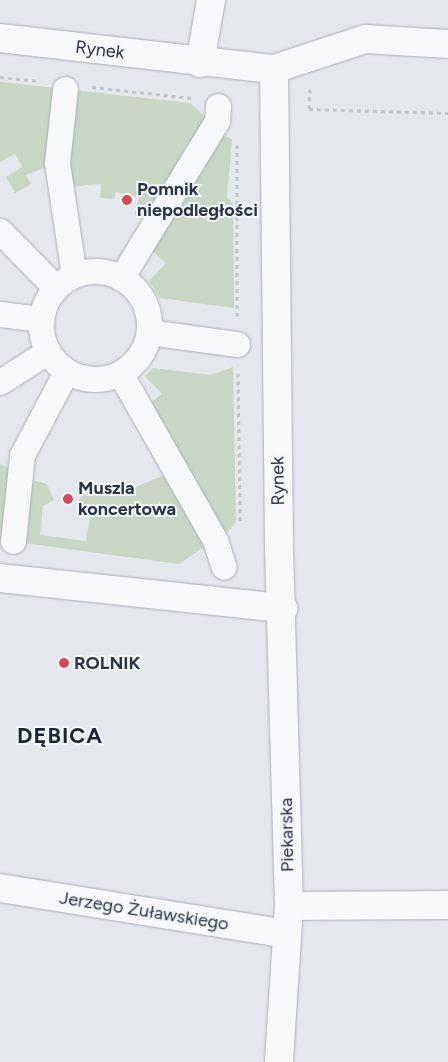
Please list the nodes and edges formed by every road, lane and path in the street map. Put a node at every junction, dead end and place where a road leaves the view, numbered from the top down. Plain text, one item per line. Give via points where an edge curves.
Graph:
1 (211, 0) edge
2 (0, 38) edge
3 (448, 44) edge
4 (200, 63) junction
5 (274, 69) junction
6 (0, 77) edge
7 (66, 86) junction
8 (309, 108) dead end
9 (216, 109) joint
10 (448, 113) edge
11 (236, 138) dead end
12 (0, 231) edge
13 (121, 278) junction
14 (65, 281) junction
15 (0, 314) edge
16 (41, 318) junction
17 (149, 332) junction
18 (237, 344) junction
19 (47, 352) junction
20 (66, 372) junction
21 (120, 373) junction
22 (0, 382) edge
23 (240, 528) dead end
24 (13, 541) dead end
25 (228, 563) dead end
26 (0, 578) edge
27 (283, 608) junction
28 (0, 888) edge
29 (448, 905) edge
30 (289, 906) junction
31 (287, 934) junction
32 (279, 1062) edge

1 - 4 street
2 - 4 street, Rynek
3 - 5 street via 365,39
4 - 5 street, Rynek
5 - 27 street, Rynek
6 - 7 path
7 - 9 path
7 - 14 street via 57,163
8 - 10 path
9 - 13 street
11 - 18 path
12 - 14 street
13 - 14 street via 90,271
13 - 17 street via 143,300
14 - 16 street
15 - 16 street
16 - 19 street
17 - 18 street
17 - 21 street via 144,348
18 - 23 path
19 - 20 street
19 - 22 street
20 - 21 street via 93,380
20 - 24 street via 22,455
21 - 25 street
26 - 27 street
27 - 30 street, Piekarska
28 - 31 street, Jerzego Żuławskiego
29 - 30 street
30 - 31 street, Piekarska
31 - 32 street, Piekarska

